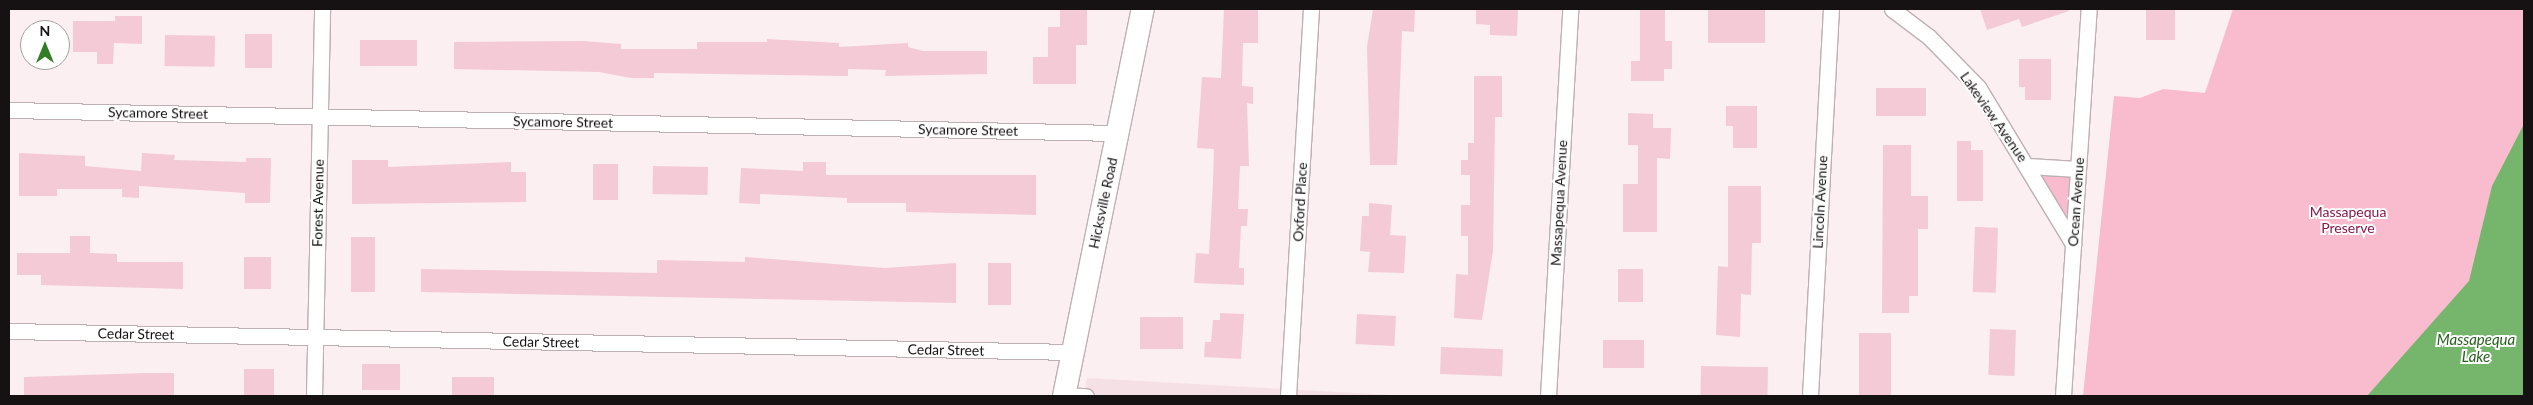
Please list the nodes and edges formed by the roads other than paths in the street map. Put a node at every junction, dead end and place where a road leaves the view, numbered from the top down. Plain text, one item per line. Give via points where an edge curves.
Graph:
1 (322, 9) edge
2 (1143, 9) edge
3 (1311, 9) edge
4 (1570, 9) edge
5 (1831, 9) edge
6 (1892, 9) edge
7 (2089, 9) edge
8 (9, 110) edge
9 (320, 117) junction
10 (1118, 133) junction
11 (2028, 166) junction
12 (2078, 169) junction
13 (2073, 244) junction
14 (9, 331) edge
15 (315, 337) junction
16 (1073, 352) junction
17 (314, 396) edge
18 (1071, 396) edge
19 (1288, 396) edge
20 (1548, 396) edge
21 (1810, 396) edge
22 (2063, 396) edge

1 - 9 street, Forest Avenue
2 - 10 main road, Hicksville Road
3 - 19 street, Oxford Place
4 - 20 street, Massapequa Avenue
5 - 21 street, Lincoln Avenue
6 - 11 street, Lakeview Avenue via 1930,37 1972,81
7 - 12 street, Ocean Avenue
8 - 9 street, Sycamore Street
9 - 10 street, Sycamore Street
9 - 15 street, Forest Avenue
10 - 16 main road, Hicksville Road
11 - 12 street
11 - 13 street, Lakeview Avenue
12 - 13 street, Ocean Avenue
13 - 22 street, Ocean Avenue
14 - 15 street, Cedar Street
15 - 16 street, Cedar Street
15 - 17 street, Forest Avenue
16 - 18 main road, Hicksville Road

